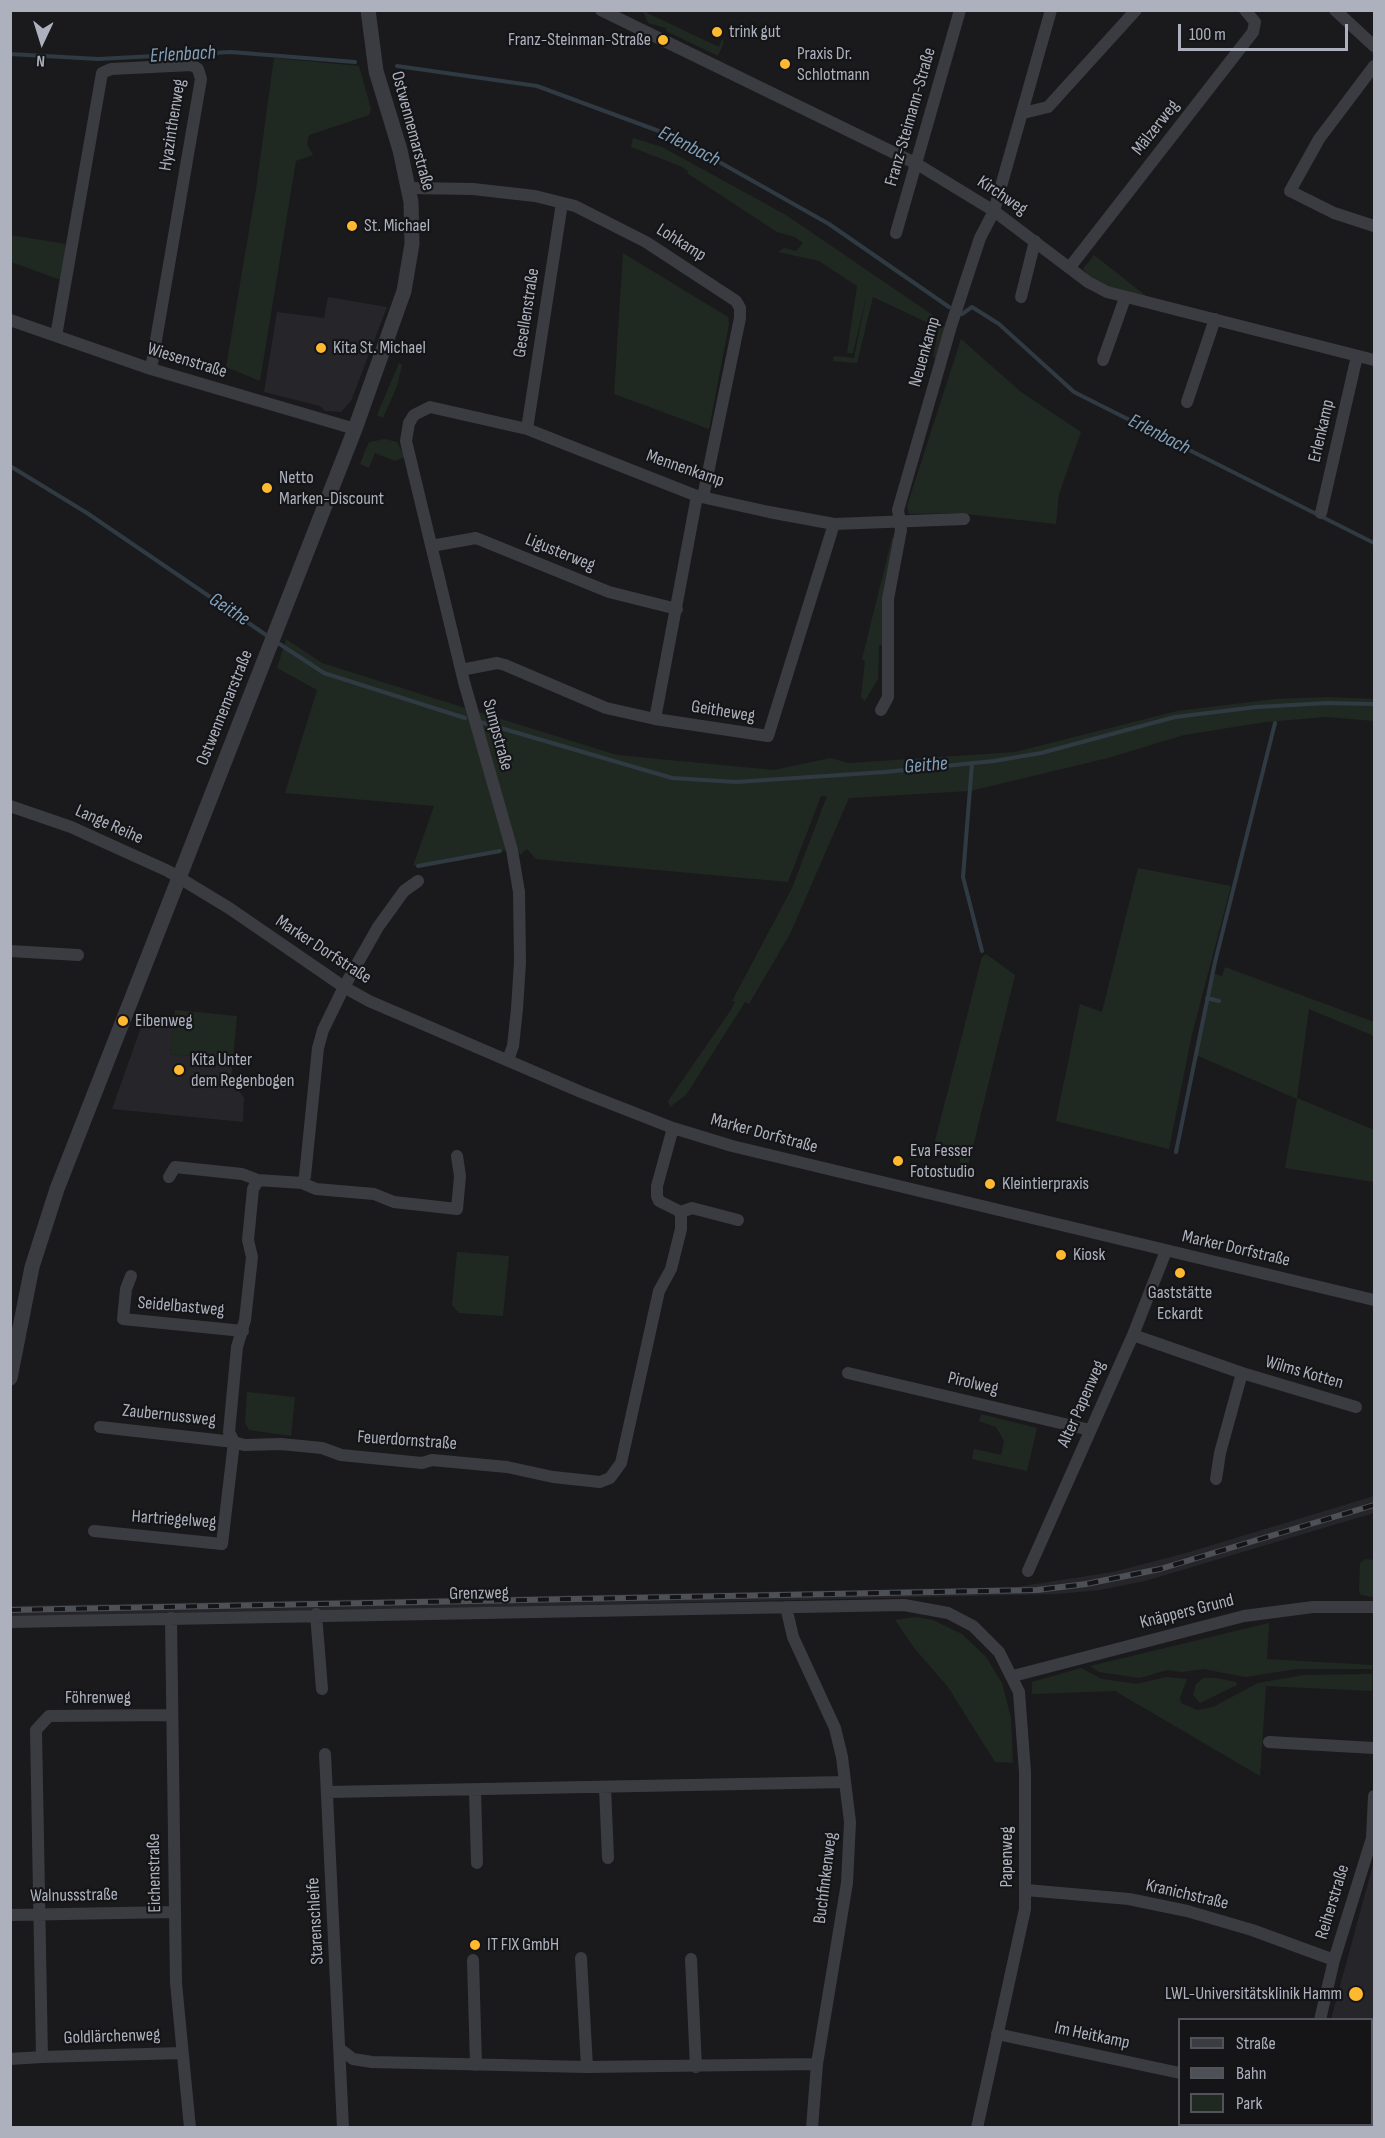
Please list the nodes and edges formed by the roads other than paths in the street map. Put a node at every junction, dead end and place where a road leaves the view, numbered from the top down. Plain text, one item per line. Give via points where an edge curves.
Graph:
1 (368, 10) edge
2 (601, 10) edge
3 (960, 10) edge
4 (1051, 10) edge
5 (1136, 10) edge
6 (1245, 10) edge
7 (1335, 10) edge
8 (624, 15) edge
9 (1374, 46) edge
10 (1374, 66) edge
11 (1023, 113) junction
12 (917, 164) junction
13 (410, 188) junction
14 (562, 203) junction
15 (994, 211) junction
16 (1374, 226) edge
17 (896, 233) dead end
18 (1035, 241) junction
19 (1070, 267) junction
20 (1021, 297) dead end
21 (1125, 298) junction
22 (1215, 319) junction
23 (10, 320) edge
24 (56, 336) junction
25 (1357, 356) junction
26 (1103, 360) dead end
27 (1374, 360) edge
28 (151, 369) junction
29 (1187, 402) dead end
30 (408, 423) joint
31 (355, 429) junction
32 (527, 429) junction
33 (700, 496) junction
34 (1321, 513) dead end
35 (964, 519) dead end
36 (898, 521) junction
37 (834, 524) junction
38 (431, 546) junction
39 (677, 609) junction
40 (461, 670) junction
41 (881, 710) dead end
42 (655, 719) junction
43 (10, 806) edge
44 (185, 881) junction
45 (418, 881) dead end
46 (10, 951) edge
47 (78, 955) dead end
48 (344, 987) junction
49 (508, 1060) junction
50 (673, 1128) junction
51 (457, 1156) dead end
52 (169, 1177) dead end
53 (258, 1180) junction
54 (302, 1183) junction
55 (681, 1212) junction
56 (738, 1220) dead end
57 (1166, 1251) junction
58 (131, 1276) dead end
59 (1374, 1300) edge
60 (243, 1331) junction
61 (1132, 1335) junction
62 (849, 1373) dead end
63 (1242, 1373) junction
64 (10, 1378) edge
65 (1356, 1407) dead end
66 (100, 1427) dead end
67 (1090, 1430) junction
68 (234, 1442) junction
69 (1216, 1479) dead end
70 (94, 1531) dead end
71 (1028, 1571) dead end
72 (786, 1607) junction
73 (1374, 1607) edge
74 (948, 1613) joint
75 (316, 1614) junction
76 (171, 1618) junction
77 (10, 1622) edge
78 (1013, 1677) junction
79 (321, 1689) dead end
80 (171, 1715) junction
81 (1269, 1742) dead end
82 (1374, 1748) edge
83 (325, 1754) dead end
84 (845, 1782) junction
85 (605, 1787) junction
86 (475, 1790) junction
87 (328, 1792) junction
88 (1374, 1796) edge
89 (608, 1858) dead end
90 (477, 1863) dead end
91 (1026, 1890) junction
92 (174, 1912) junction
93 (10, 1914) edge
94 (39, 1914) junction
95 (581, 1958) dead end
96 (691, 1959) dead end
97 (1334, 1959) junction
98 (473, 1960) dead end
99 (1320, 2018) edge
100 (997, 2034) junction
101 (339, 2049) junction
102 (182, 2053) junction
103 (42, 2057) junction
104 (10, 2059) edge
105 (817, 2064) junction
106 (476, 2065) junction
107 (587, 2067) junction
108 (696, 2067) junction
109 (1178, 2073) edge
110 (190, 2127) edge
111 (343, 2127) edge
112 (812, 2127) edge
113 (977, 2127) edge

1 - 13 street, Ostwennemarstraße via 376,71
2 - 8 street, Kirchweg
3 - 12 street, Franz-Steimann-Straße
4 - 11 street, Neuenkamp
5 - 11 street via 1048,107
6 - 19 street, Mälzerweg via 1255,22 1253,32
7 - 9 street
8 - 12 street, Kirchweg
10 - 16 street via 1320,139 1290,191 1334,213
11 - 15 street, Neuenkamp
12 - 15 street, Kirchweg
12 - 17 street, Franz-Steimann-Straße
13 - 14 street, Lohkamp via 473,189
13 - 31 street, Ostwennemarstraße via 412,243 408,273 393,327
14 - 32 street, Gesellenstraße
14 - 33 street, Lohkamp via 593,214 646,242 728,293 740,308 729,377
15 - 18 street, Kirchweg
15 - 36 street, Neuenkamp via 980,238 951,326
18 - 19 street, Kirchweg
18 - 20 street
19 - 21 street, Kirchweg via 1088,282
21 - 22 street, Kirchweg
21 - 26 street
22 - 25 street, Kirchweg
22 - 29 street
23 - 24 street, Wiesenstraße
24 - 28 street, Wiesenstraße
24 - 28 street, Hyazinthenweg via 102,73 111,69 192,65 201,79
25 - 27 street, Kirchweg
25 - 34 street, Erlenkamp
28 - 31 street, Wiesenstraße
30 - 32 street, Mennenkamp via 419,411 430,407
30 - 38 street, Sumpstraße via 406,441
31 - 44 street, Ostwennemarstraße
32 - 33 street, Mennenkamp
33 - 37 street, Mennenkamp
33 - 39 street, Lohkamp
35 - 36 street, Mennenkamp
36 - 37 street, Mennenkamp
36 - 41 street, Neuenkamp via 902,530 888,600 888,697
37 - 42 street, Geitheweg via 768,736
38 - 39 street, Ligusterweg via 476,538 609,592
38 - 40 street, Sumpstraße
39 - 42 street, Lohkamp
40 - 42 street, Geitheweg via 505,665 606,708
40 - 49 street, Sumpstraße via 512,850 519,892 518,1009
43 - 44 street, Lange Reihe via 71,827
44 - 48 street, Marker Dorfstraße
44 - 64 street, Ostwennemarstraße via 48,1215 30,1276
45 - 48 street via 404,891 378,927
46 - 47 street
48 - 49 street, Marker Dorfstraße
48 - 54 street via 318,1048
49 - 50 street, Marker Dorfstraße
50 - 55 street via 657,1196 659,1201
50 - 57 street, Marker Dorfstraße via 732,1146
51 - 54 street via 457,1209 394,1202 374,1194 316,1189
52 - 53 street via 175,1167 242,1174
53 - 54 street
53 - 60 street via 253,1189 248,1240 252,1257
55 - 56 street via 692,1208
55 - 68 street, Feuerdornstraße via 681,1229 671,1269 659,1291 621,1463 610,1478 600,1482 507,1467 432,1460 422,1463 341,1455 322,1448
57 - 59 street, Marker Dorfstraße
57 - 61 street, Alter Papenweg
58 - 60 street, Seidelbastweg via 123,1320
60 - 68 street via 237,1347 229,1432
61 - 63 street, Wilms Kotten
61 - 67 street, Alter Papenweg
62 - 67 street, Pirolweg
63 - 65 street, Wilms Kotten
63 - 69 street, Wilms Kotten
66 - 68 street, Zaubernussweg
67 - 71 street, Alter Papenweg
68 - 70 street, Hartriegelweg via 222,1544
72 - 74 street, Grenzweg via 904,1605
72 - 75 street, Grenzweg
72 - 84 street, Buchfinkenweg via 793,1637 835,1728
73 - 78 street, Knäppers Grund via 1313,1607 1244,1616
74 - 78 street, Papenweg via 985,1635
75 - 76 street, Grenzweg
75 - 79 street
76 - 77 street, Grenzweg
76 - 80 street, Eichenstraße
78 - 91 street, Papenweg via 1024,1724
80 - 92 street, Eichenstraße
80 - 94 street, Föhrenweg via 49,1716 36,1730
81 - 82 street
83 - 87 street, Starenschleife
84 - 85 street
84 - 105 street, Buchfinkenweg via 850,1862
85 - 86 street
85 - 89 street
86 - 87 street
86 - 90 street
87 - 101 street, Starenschleife
88 - 97 street, Reiherstraße via 1372,1839
91 - 97 street, Kranichstraße via 1129,1899 1187,1911
91 - 100 street, Papenweg
92 - 94 street, Walnussstraße
92 - 102 street, Eichenstraße
93 - 94 street, Walnussstraße
94 - 103 street, Goldlärchenweg
95 - 107 street
96 - 108 street
97 - 99 street, Reiherstraße
98 - 106 street
100 - 109 street, Im Heitkamp
100 - 113 street, Papenweg
101 - 106 street via 353,2059 372,2062
101 - 111 street, Starenschleife
102 - 103 street, Goldlärchenweg
102 - 110 street, Eichenstraße
103 - 104 street, Goldlärchenweg
105 - 108 street
105 - 112 street, Buchfinkenweg
106 - 107 street
107 - 108 street

